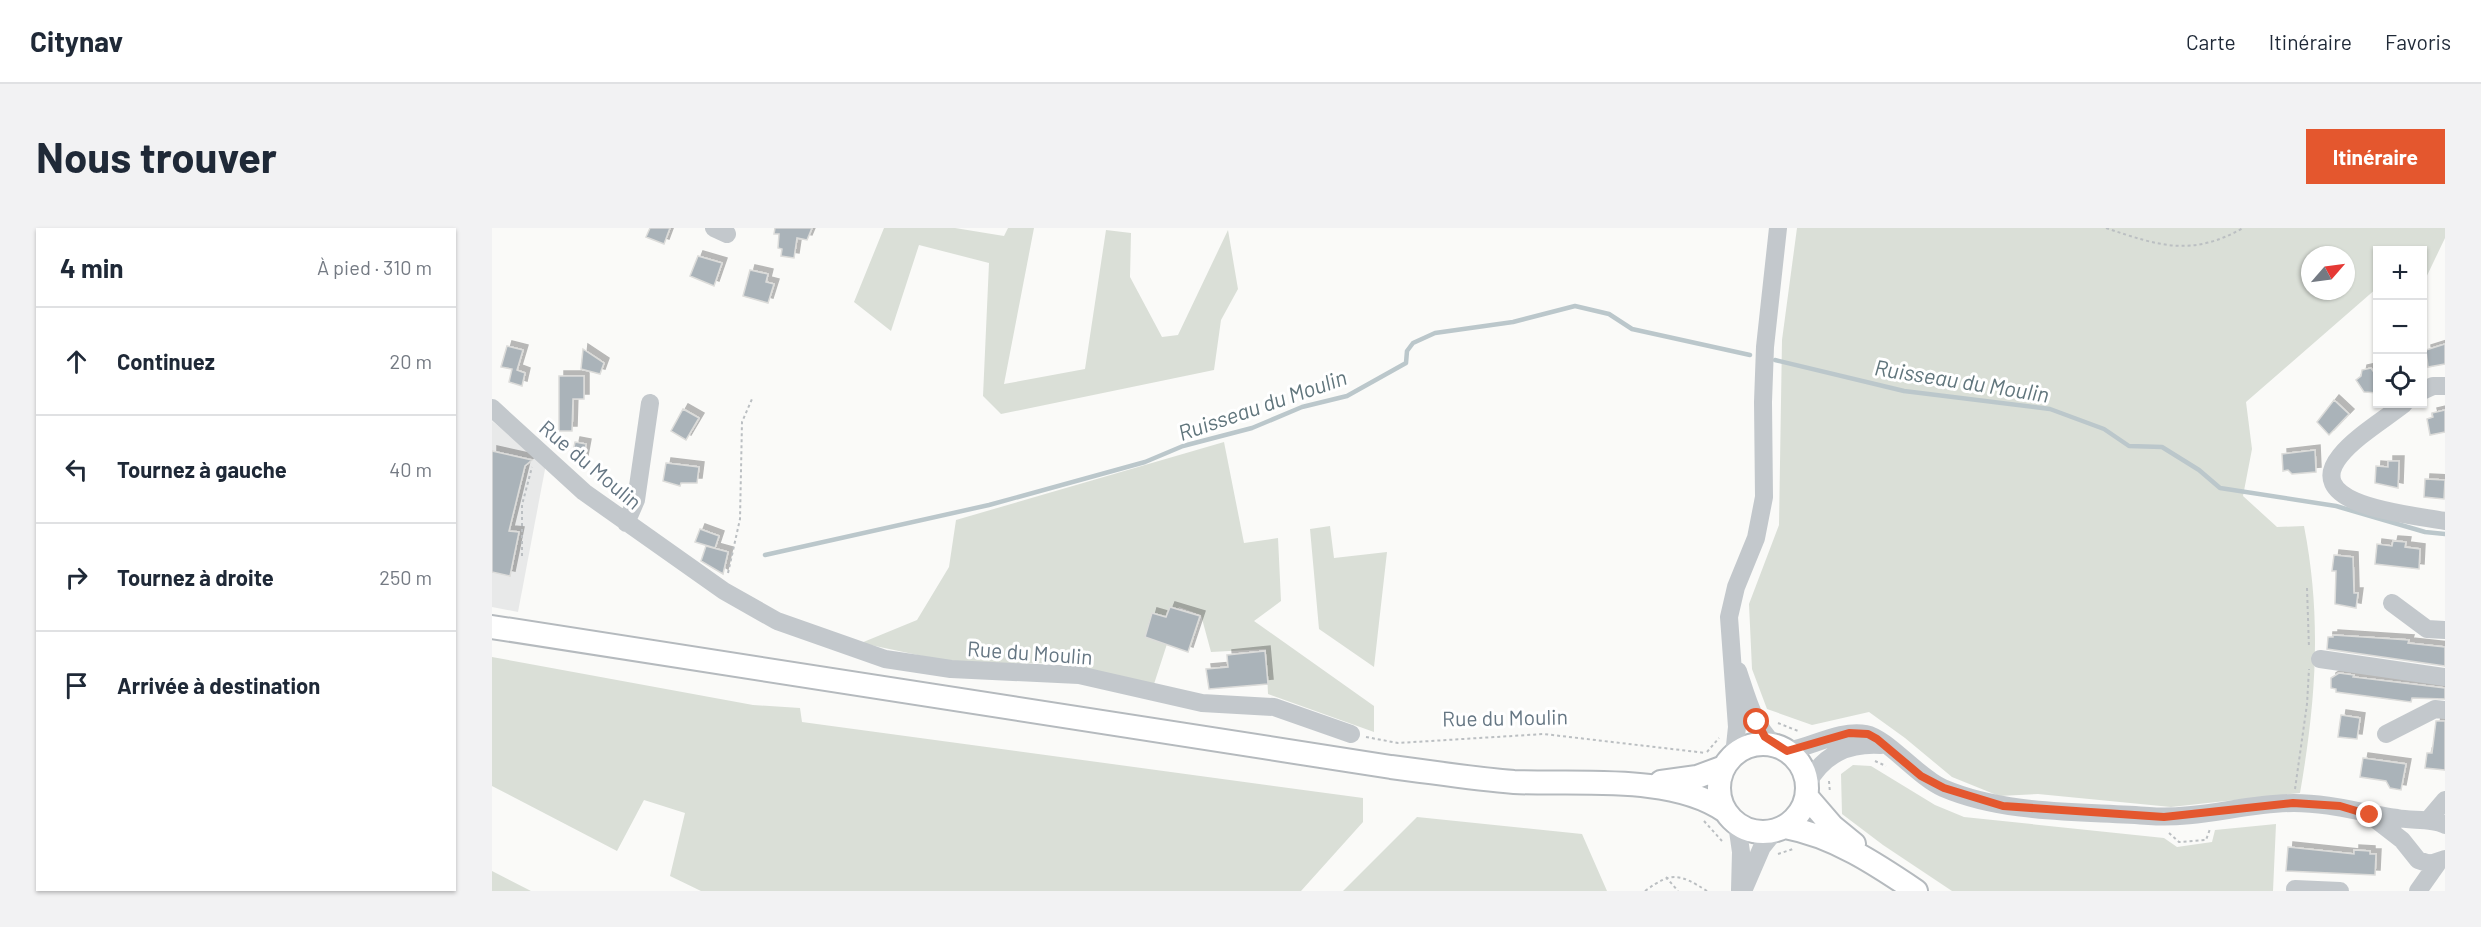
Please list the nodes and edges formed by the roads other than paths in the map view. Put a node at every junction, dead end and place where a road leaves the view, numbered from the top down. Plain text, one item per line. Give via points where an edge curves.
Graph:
1 (1778, 228) edge
2 (2445, 386) edge
3 (2427, 389) edge
4 (650, 403) dead end
5 (2399, 408) edge
6 (494, 412) edge
7 (2445, 521) edge
8 (626, 523) junction
9 (2392, 603) dead end
10 (492, 627) edge
11 (2445, 630) edge
12 (1730, 645) junction
13 (2320, 659) dead end
14 (2445, 677) edge
15 (2445, 710) edge
16 (1351, 734) road end
17 (2386, 734) dead end
18 (1788, 743) junction
19 (1883, 745) junction
20 (1729, 761) junction
21 (1629, 785) junction
22 (1818, 789) junction
23 (2445, 800) edge
24 (2370, 815) junction
25 (1731, 818) junction
26 (2437, 821) edge
27 (1786, 834) junction
28 (2414, 854) junction
29 (1870, 860) junction
30 (2441, 862) edge
31 (2295, 889) dead end
32 (1742, 891) edge
33 (1916, 891) edge
34 (2340, 891) edge
35 (2418, 891) edge

1 - 12 street via 1763,402 1764,497 1756,538 1736,587 1729,617
2 - 3 street
4 - 8 street via 636,500
5 - 7 street via 2341,454 2332,475 2334,486 2359,504
6 - 8 street, Rue du Moulin via 584,492
8 - 16 street, Rue du Moulin via 724,591 777,621 885,659 951,669 1079,675 1202,703 1274,707
9 - 11 street via 2427,629
10 - 21 main road via 1391,766 1511,781
12 - 18 street via 1765,737
12 - 20 street via 1737,727
13 - 14 street
15 - 17 street via 2435,709
18 - 19 street via 1849,733 1868,734
18 - 20 main road via 1757,744
18 - 22 main road
19 - 22 street via 1856,746 1831,755 1824,760
19 - 24 street via 1921,776 1944,788 2003,806 2164,817 2293,803 2340,806
20 - 21 main road via 1689,779
20 - 25 main road via 1719,790
21 - 25 main road via 1697,796
22 - 27 main road
22 - 29 main road via 1832,826
23 - 26 street
24 - 26 street
24 - 28 street
25 - 27 main road via 1755,832
25 - 32 street via 1741,852
26 - 28 street via 2410,836
27 - 29 main road via 1812,834
27 - 32 street via 1762,847
28 - 30 street
28 - 35 street
29 - 33 main road
30 - 35 street
31 - 34 street

